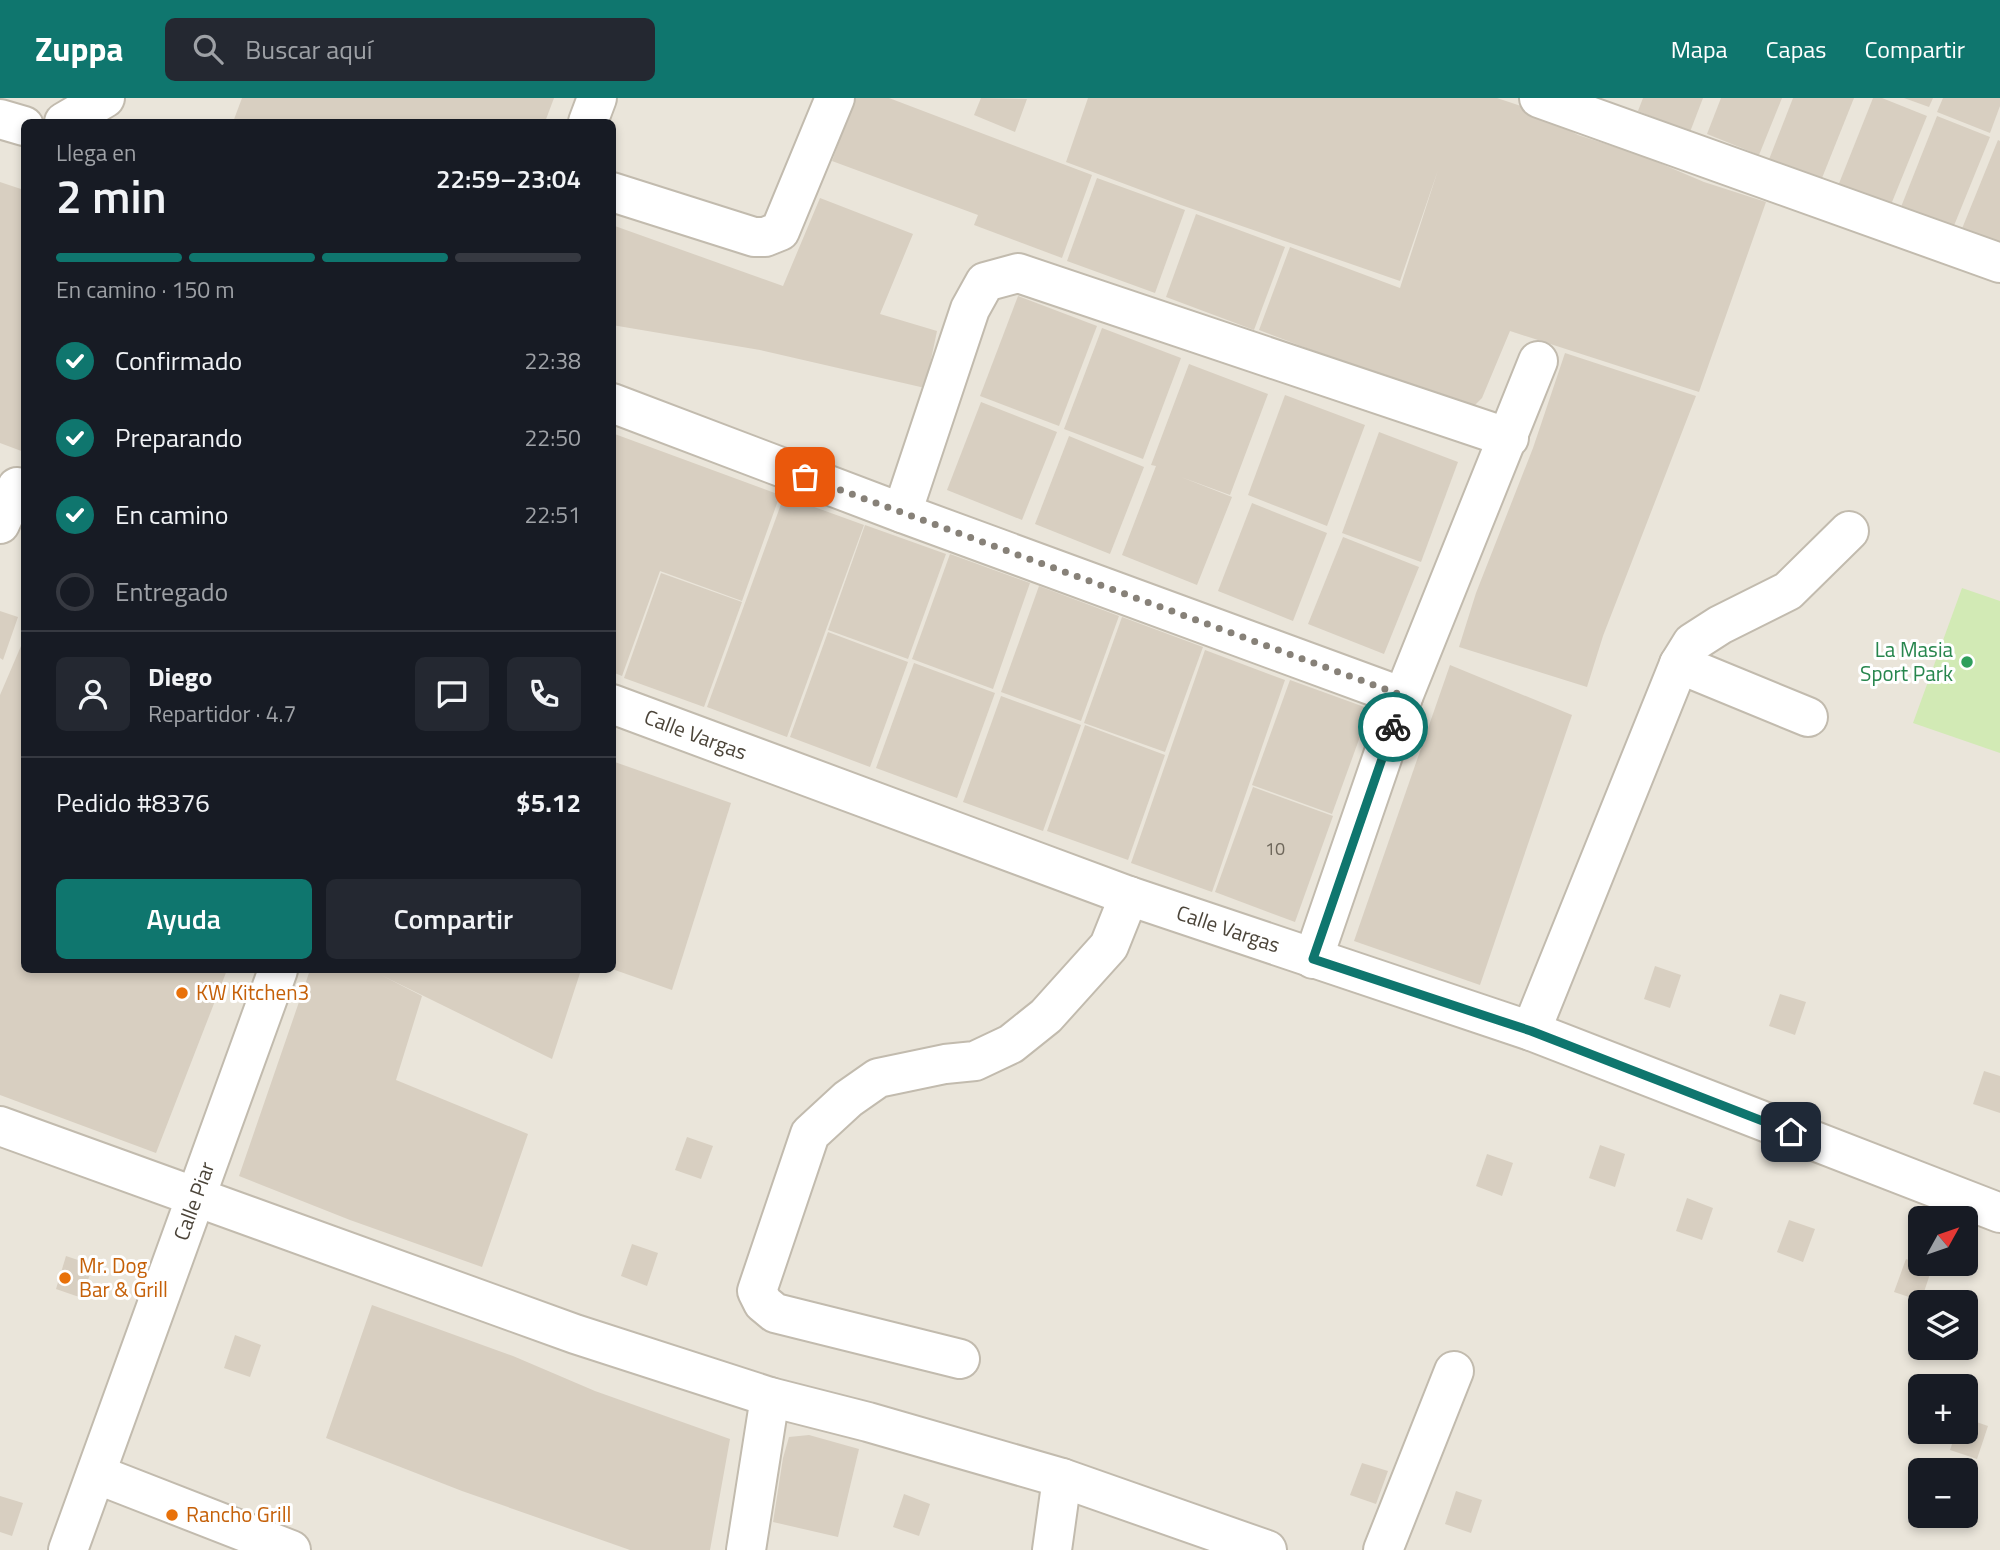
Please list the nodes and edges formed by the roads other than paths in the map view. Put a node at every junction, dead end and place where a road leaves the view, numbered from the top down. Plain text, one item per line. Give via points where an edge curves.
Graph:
1 (50, 98) edge
2 (105, 98) edge
3 (597, 98) edge
4 (835, 98) edge
5 (1539, 98) edge
6 (0, 119) edge
7 (41, 119) edge
8 (69, 119) edge
9 (589, 119) edge
10 (21, 125) edge
11 (616, 193) edge
12 (2000, 263) edge
13 (1538, 361) dead end
14 (616, 405) edge
15 (1509, 438) junction
16 (14, 485) edge
17 (901, 513) junction
18 (0, 524) edge
19 (1849, 531) dead end
20 (1679, 664) junction
21 (1404, 696) junction
22 (616, 705) edge
23 (1808, 717) dead end
24 (1129, 897) junction
25 (1313, 959) junction
26 (277, 973) edge
27 (1531, 1031) junction
28 (0, 1125) edge
29 (195, 1197) junction
30 (2000, 1213) edge
31 (960, 1359) dead end
32 (1454, 1371) dead end
33 (770, 1397) junction
34 (96, 1474) junction
35 (1062, 1478) junction
36 (68, 1550) edge
37 (291, 1550) edge
38 (746, 1550) edge
39 (1052, 1550) edge
40 (1267, 1550) edge
41 (1383, 1550) edge

1 - 7 street
2 - 8 street
3 - 9 street
4 - 11 street via 780,230 765,237
5 - 12 street
6 - 10 street
13 - 15 street
14 - 17 street
15 - 17 street via 1018,274 985,282 970,309
15 - 21 street
16 - 18 street
17 - 21 street
19 - 20 street via 1788,591 1692,643
20 - 23 street
20 - 27 street
21 - 25 street
22 - 24 street, Calle Vargas
24 - 25 street, Calle Vargas
24 - 31 street via 1109,946 1046,1016 1011,1044 975,1061 878,1078 848,1098 810,1134 757,1291 763,1303 775,1313
25 - 27 street, Calle Vargas
26 - 29 street, Calle Piar
27 - 30 street, Calle Vargas
28 - 29 street
29 - 33 street via 575,1334
29 - 34 street, Calle Piar
32 - 41 street
33 - 35 street
33 - 38 street
34 - 36 street, Calle Piar
34 - 37 street
35 - 39 street
35 - 40 street

